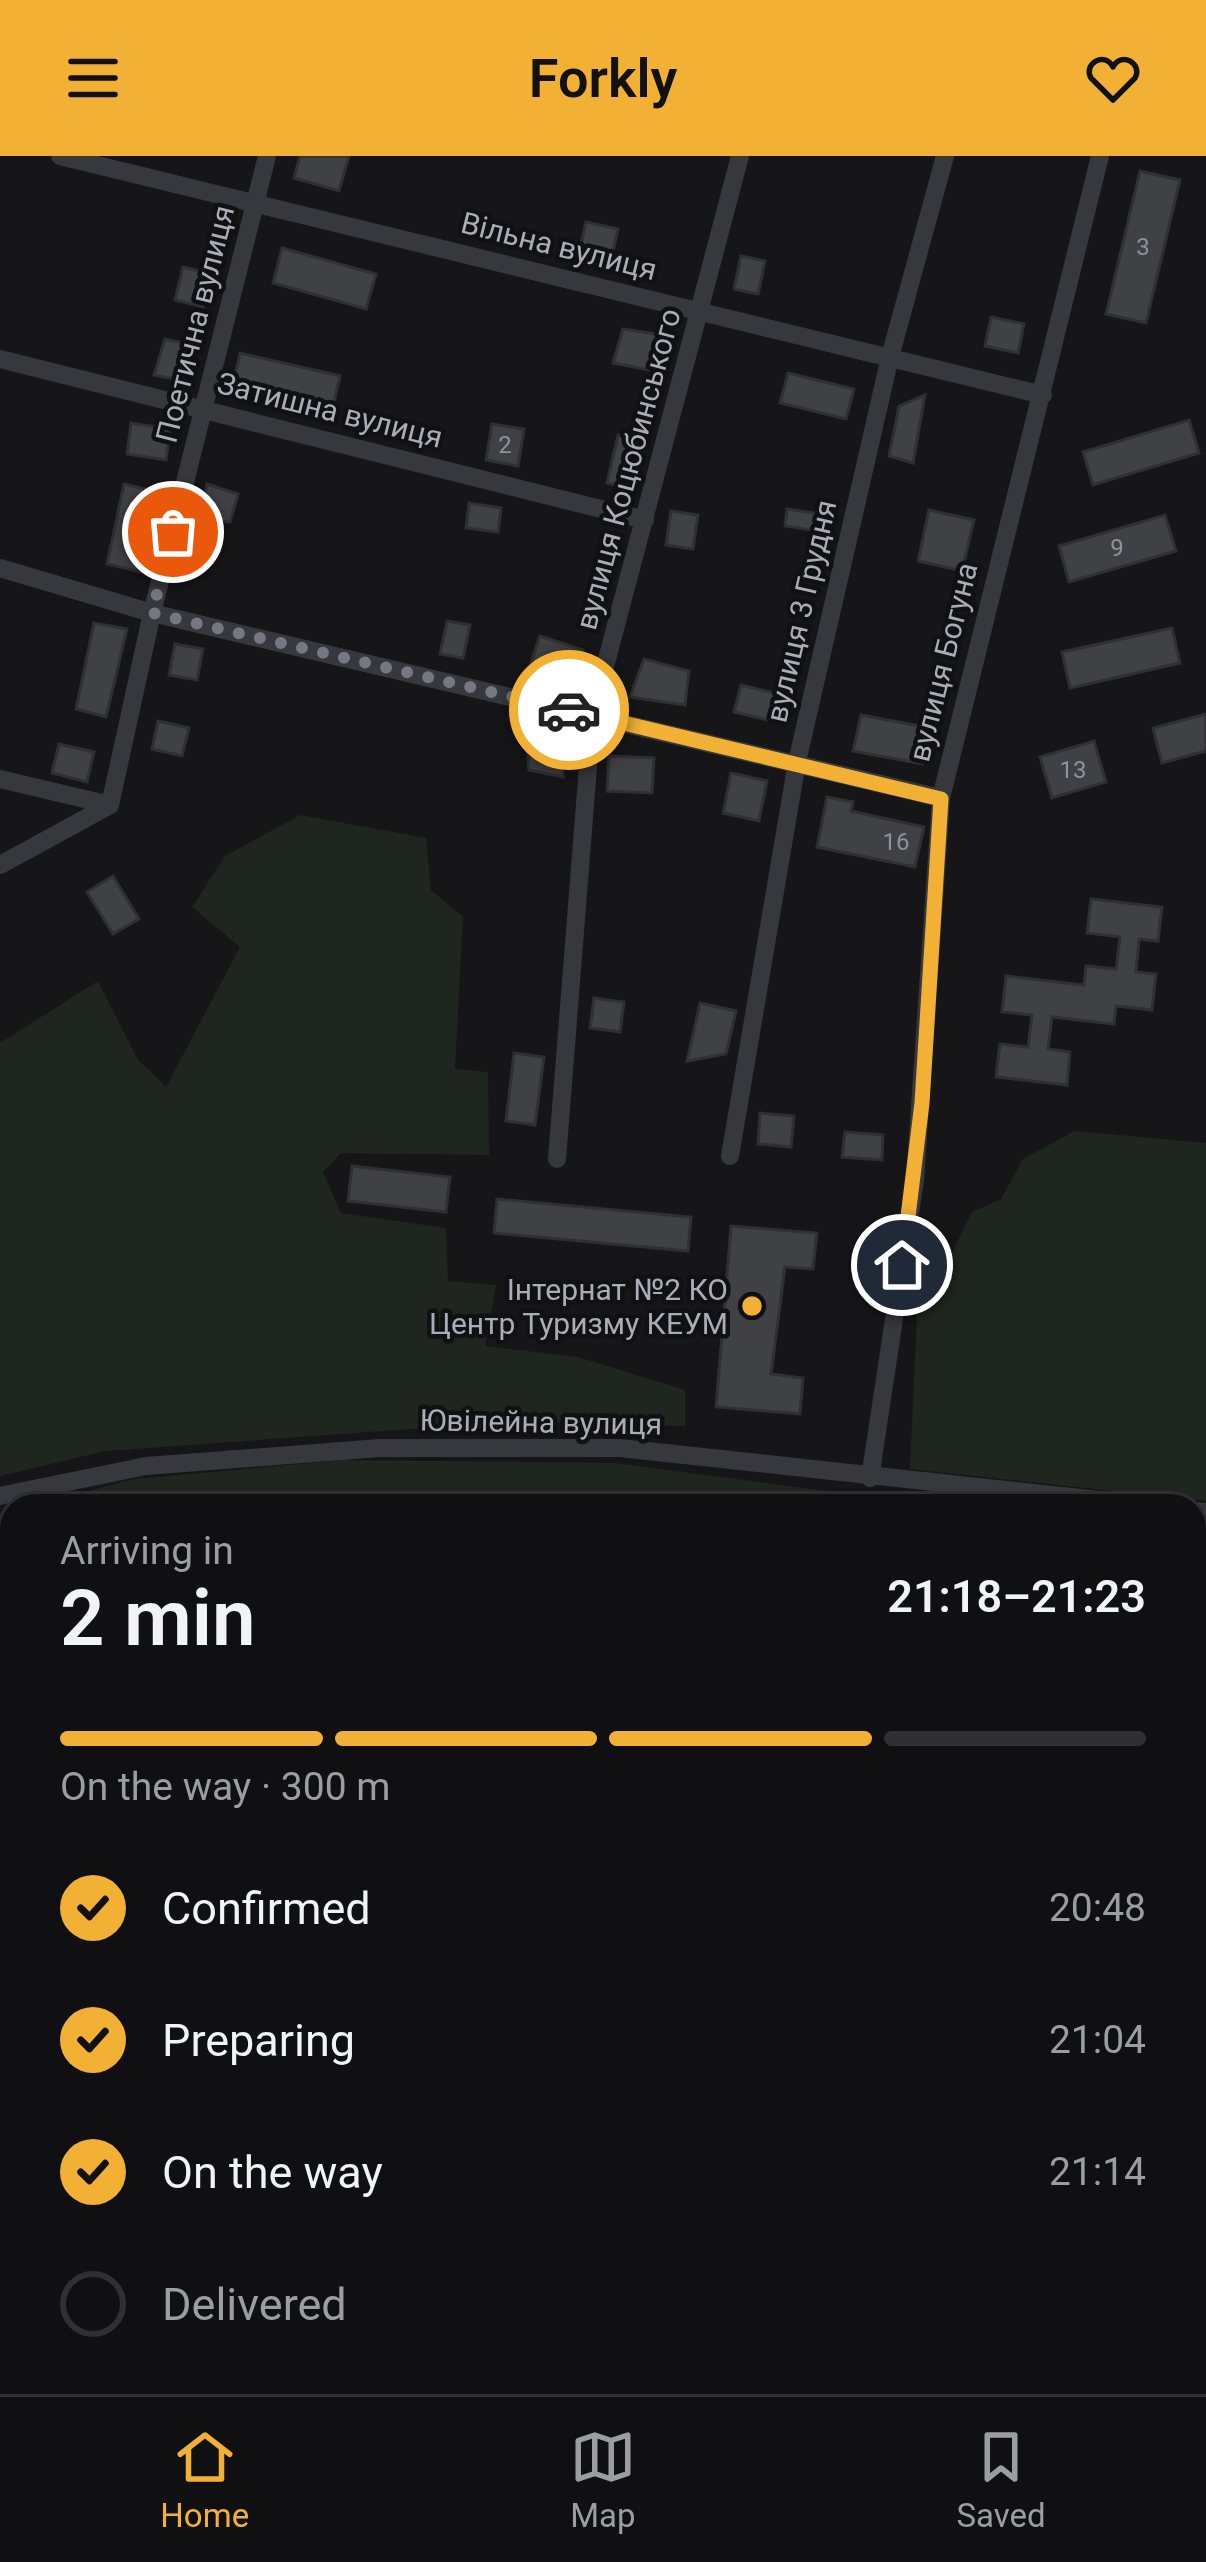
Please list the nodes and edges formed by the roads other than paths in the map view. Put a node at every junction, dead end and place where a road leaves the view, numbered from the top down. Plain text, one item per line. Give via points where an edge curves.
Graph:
1 (61, 156) edge
2 (267, 156) edge
3 (740, 156) edge
4 (945, 156) edge
5 (1100, 156) edge
6 (256, 203) junction
7 (701, 311) junction
8 (890, 357) junction
9 (0, 359) edge
10 (1043, 394) junction
11 (204, 410) junction
12 (645, 520) junction
13 (0, 568) edge
14 (152, 613) junction
15 (592, 716) junction
16 (797, 762) junction
17 (0, 778) edge
18 (941, 799) junction
19 (110, 805) junction
20 (0, 865) edge
21 (730, 1156) dead end
22 (557, 1159) dead end
23 (870, 1478) junction
24 (10, 1494) edge
25 (1032, 1494) edge

1 - 6 street, Вільна вулиця
2 - 6 street, Поетична вулиця
3 - 7 street, вулиця Коцюбинського
4 - 8 street, вулиця 3 Грудня
5 - 10 street, вулиця Богуна
6 - 7 street, Вільна вулиця
6 - 11 street, Поетична вулиця
7 - 8 street, Вільна вулиця
7 - 12 street, вулиця Коцюбинського
8 - 10 street, Вільна вулиця
8 - 16 street, вулиця 3 Грудня
9 - 11 street, Затишна вулиця
10 - 18 street, вулиця Богуна
11 - 12 street, Затишна вулиця
11 - 14 street, Поетична вулиця
12 - 15 street, вулиця Коцюбинського
13 - 14 street
14 - 15 street
14 - 19 street, Поетична вулиця
15 - 16 street
15 - 22 street, вулиця Коцюбинського
16 - 18 street
16 - 21 street, вулиця 3 Грудня
17 - 19 street
18 - 23 street, вулиця Богуна via 915,1180
19 - 20 street
23 - 24 street, Ювілейна вулиця via 620,1448 380,1448 146,1466
23 - 25 street, Ювілейна вулиця

